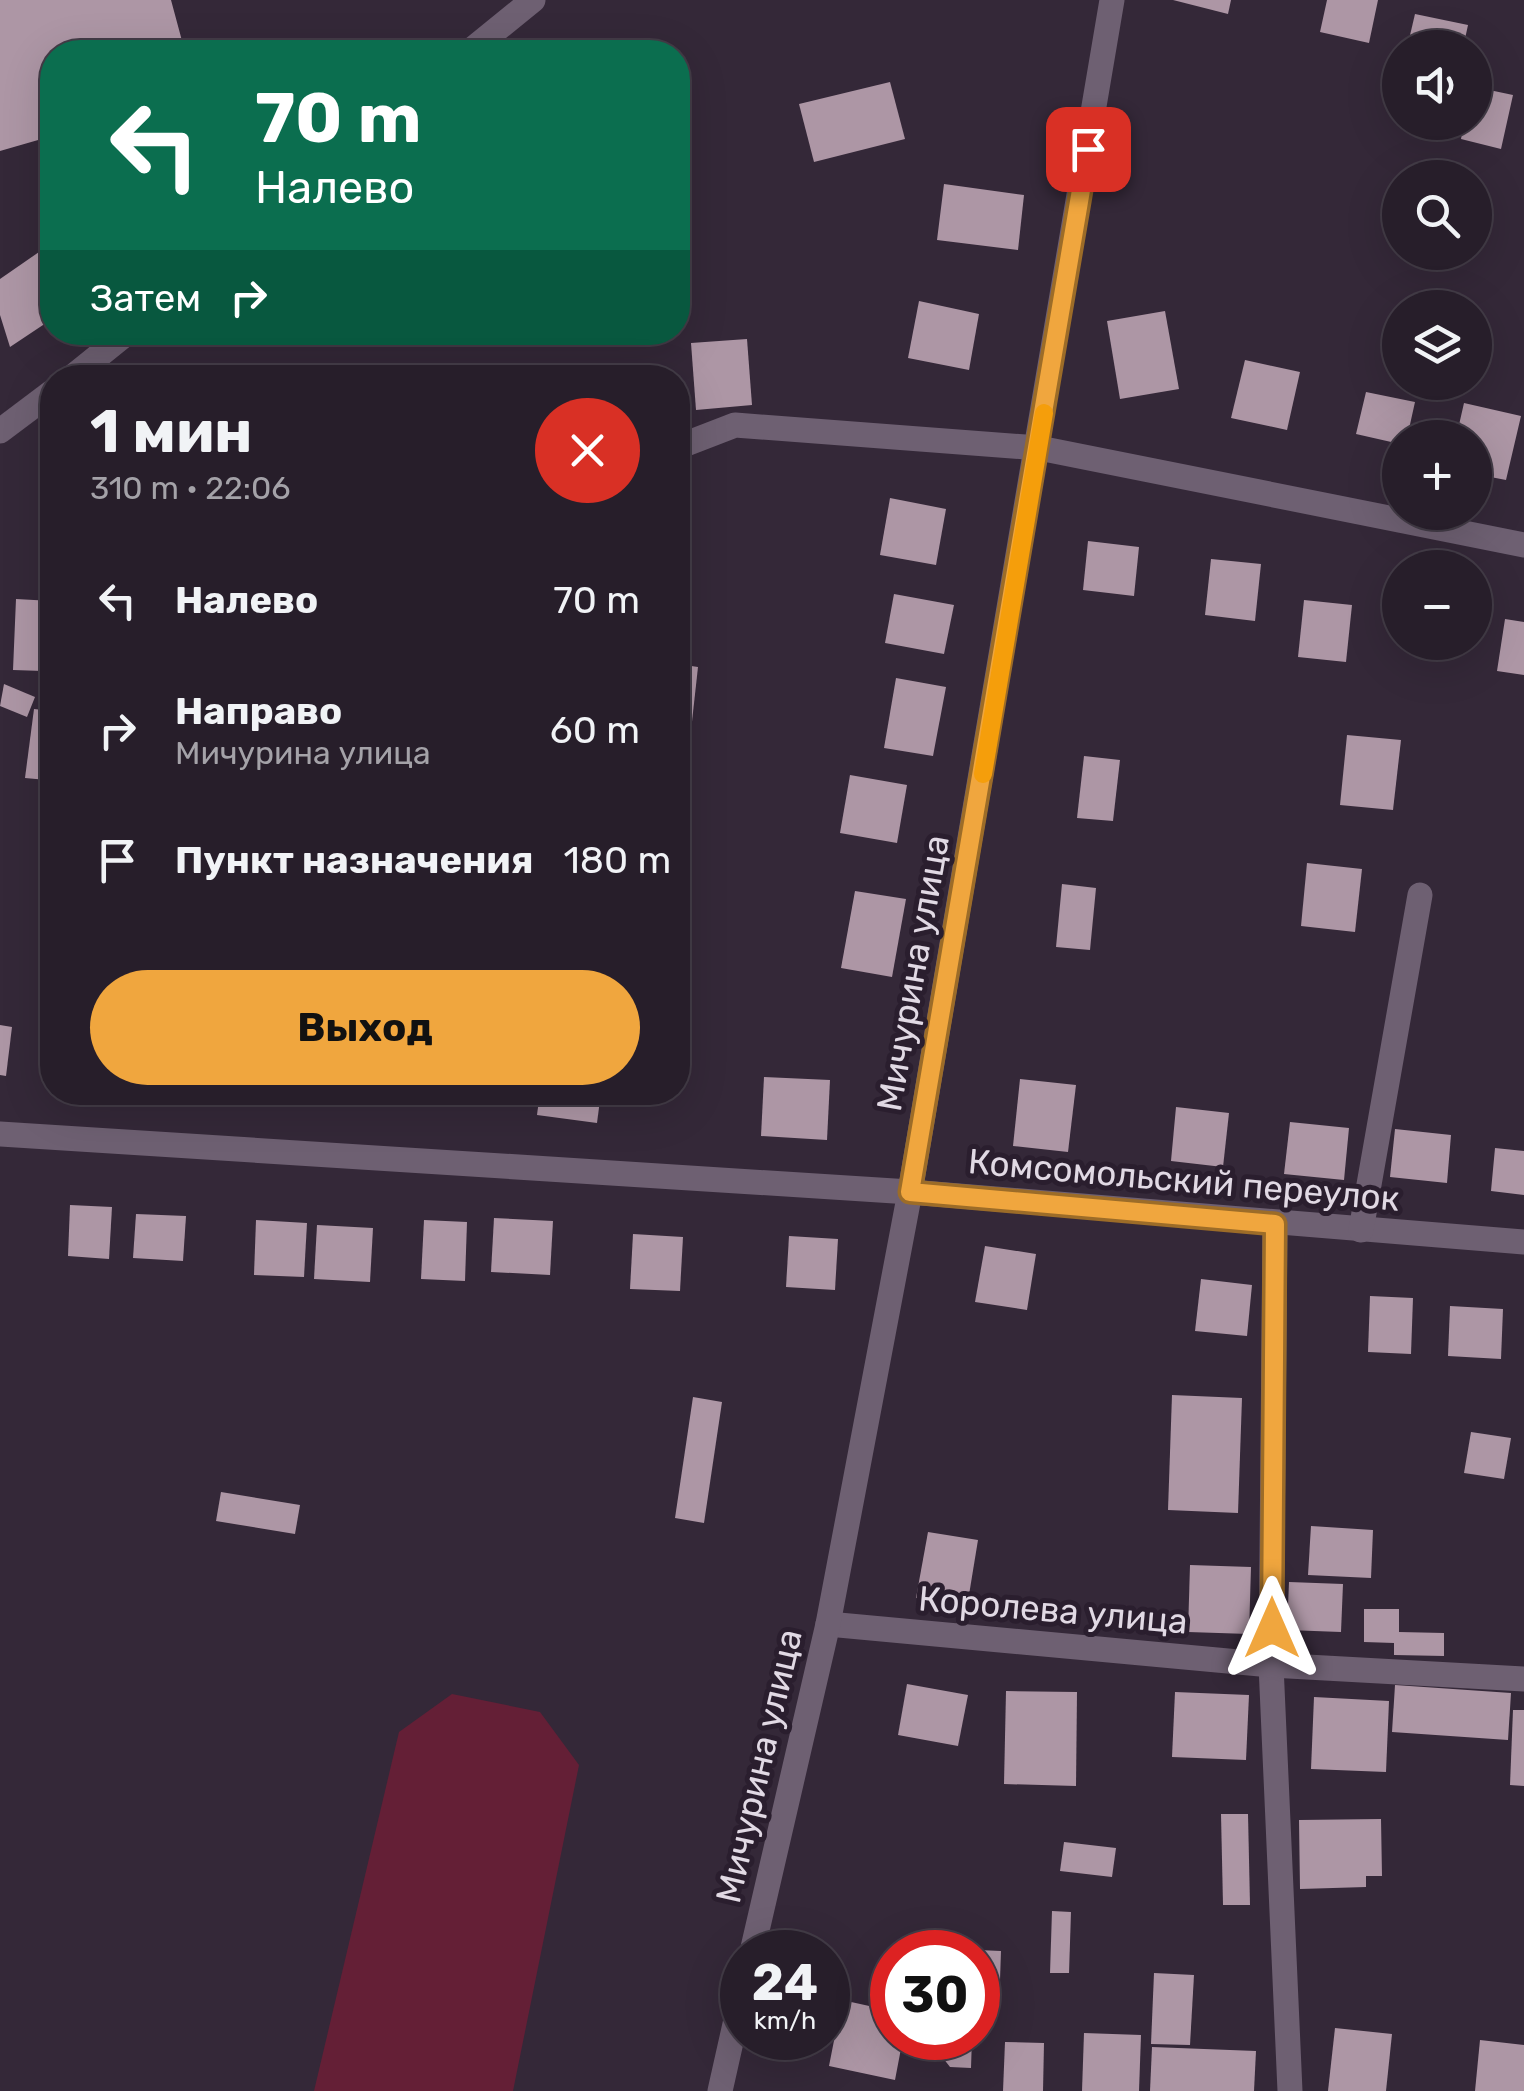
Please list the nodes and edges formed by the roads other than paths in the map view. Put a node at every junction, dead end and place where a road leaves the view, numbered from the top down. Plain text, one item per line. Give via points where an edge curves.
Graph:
1 (533, 0) edge
2 (1112, 0) edge
3 (484, 40) edge
4 (112, 345) edge
5 (87, 365) edge
6 (40, 401) edge
7 (0, 431) edge
8 (690, 442) edge
9 (1039, 448) junction
10 (1524, 545) edge
11 (1420, 895) dead end
12 (0, 1134) edge
13 (910, 1192) junction
14 (1275, 1224) junction
15 (1361, 1230) junction
16 (1524, 1242) edge
17 (828, 1624) junction
18 (1271, 1665) junction
19 (1524, 1678) edge
20 (757, 1930) edge
21 (727, 2060) edge
22 (720, 2091) edge
23 (1290, 2091) edge

1 - 3 street
2 - 9 street, Мичурина улица
4 - 5 street
6 - 7 street
8 - 9 street via 735,425
9 - 10 street
9 - 13 street, Мичурина улица
11 - 15 street
12 - 13 street, Комсомольский переулок
13 - 14 street, Комсомольский переулок
13 - 17 street, Мичурина улица
14 - 15 street, Комсомольский переулок
14 - 18 street
15 - 16 street, Комсомольский переулок
17 - 18 street, Королева улица
17 - 20 street, Мичурина улица
18 - 19 street, Королева улица
18 - 23 street
21 - 22 street

